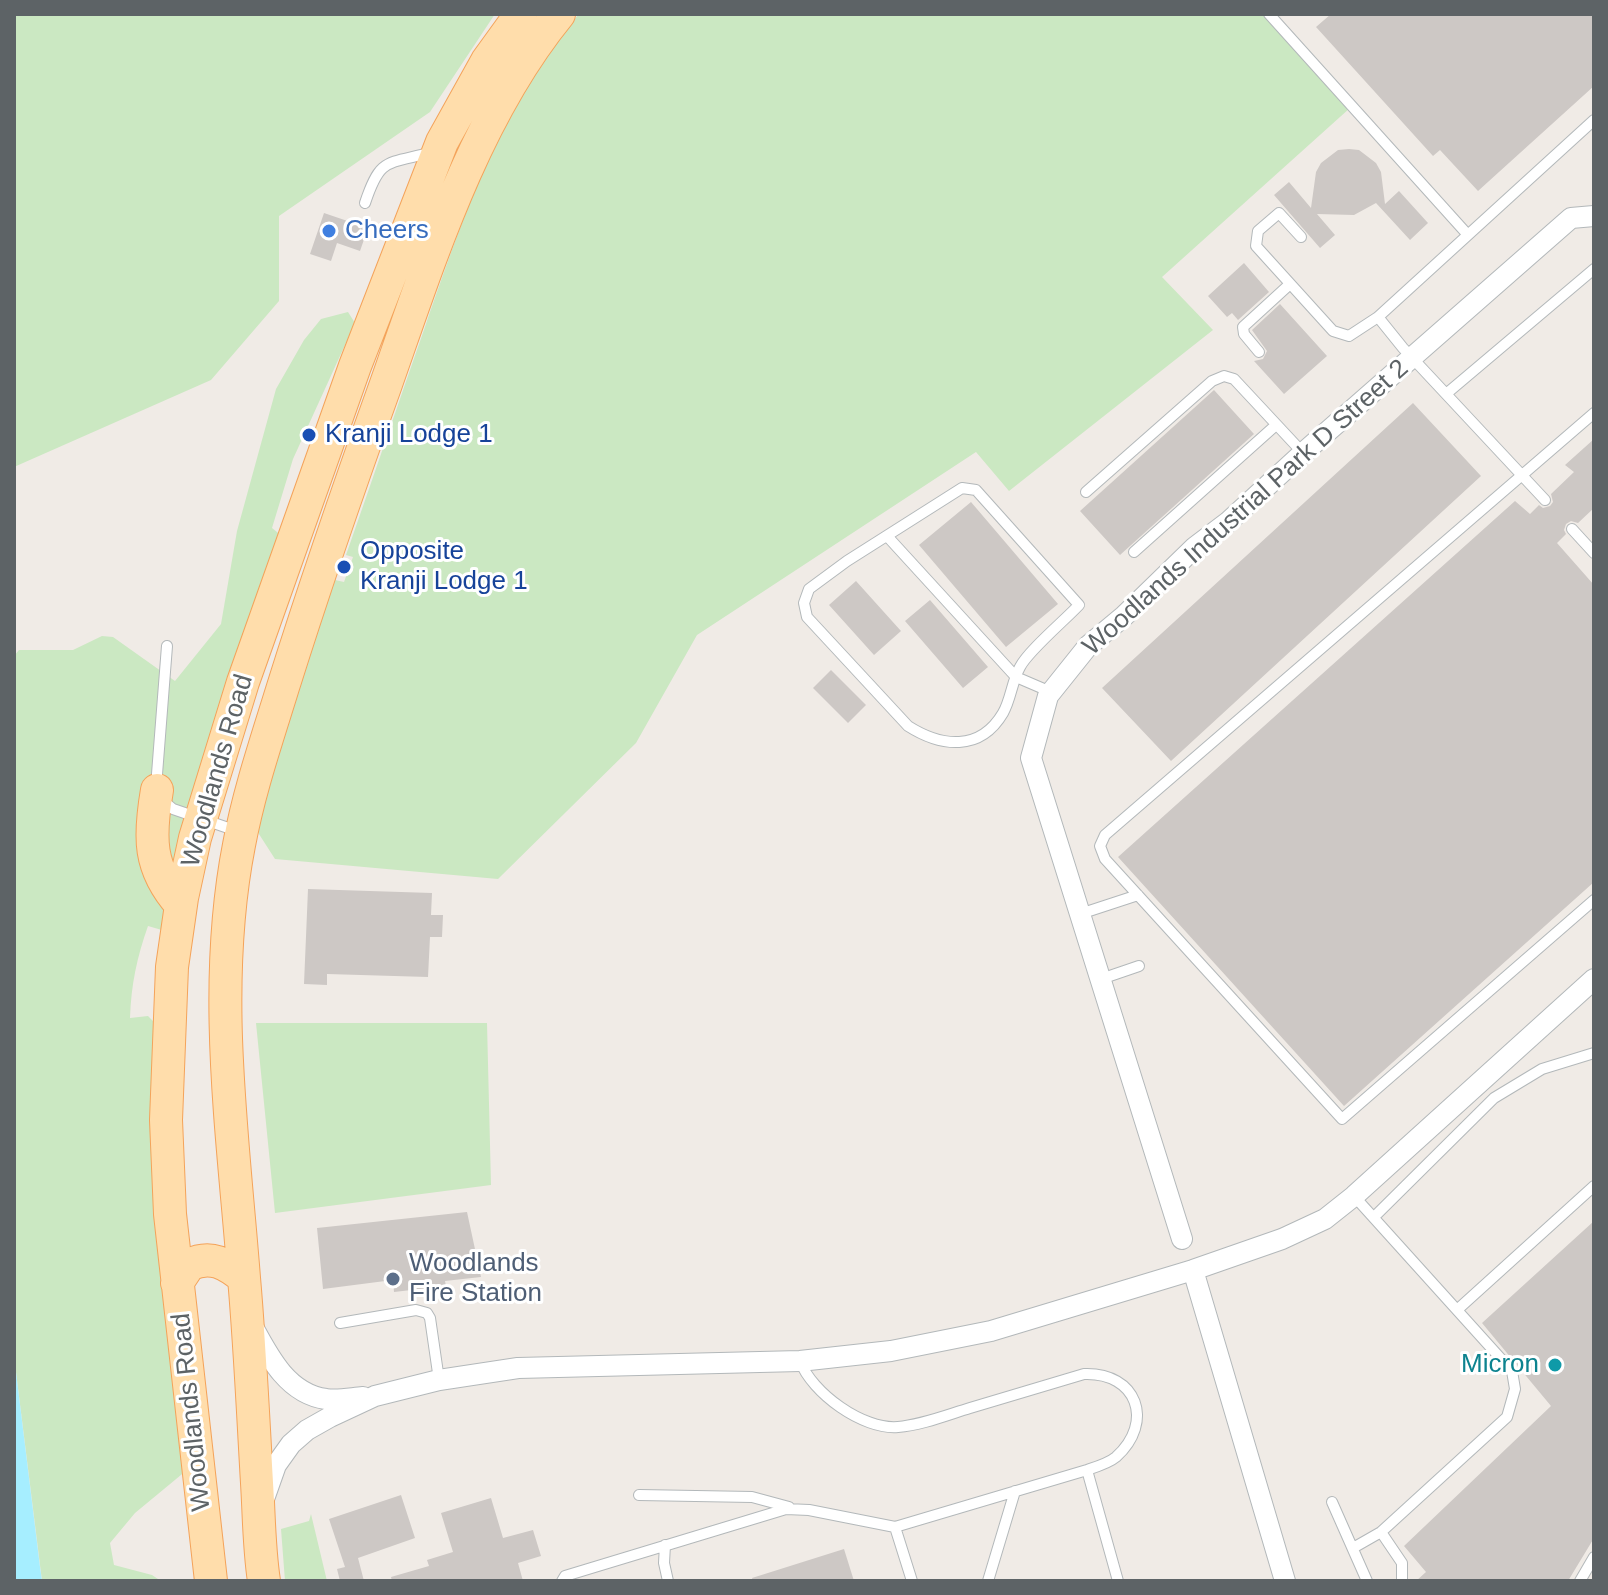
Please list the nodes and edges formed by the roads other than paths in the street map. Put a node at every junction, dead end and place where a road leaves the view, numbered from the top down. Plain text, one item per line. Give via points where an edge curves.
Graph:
1 (521, 14) edge
2 (559, 14) edge
3 (1269, 14) edge
4 (1594, 120) edge
5 (439, 151) junction
6 (365, 203) dead end
7 (1594, 207) edge
8 (1594, 216) edge
9 (1571, 218) junction
10 (1468, 235) junction
11 (1301, 237) dead end
12 (1594, 269) edge
13 (1290, 284) junction
14 (1378, 317) junction
15 (1259, 352) dead end
16 (1413, 358) junction
17 (1446, 394) junction
18 (1594, 413) edge
19 (1276, 425) junction
20 (1303, 453) junction
21 (1522, 476) junction
22 (1086, 492) dead end
23 (1545, 500) dead end
24 (1572, 529) dead end
25 (887, 536) junction
26 (1134, 552) dead end
27 (1594, 553) edge
28 (167, 646) dead end
29 (1016, 677) junction
30 (1051, 692) junction
31 (157, 790) junction
32 (201, 818) junction
33 (241, 833) junction
34 (1138, 895) junction
35 (1594, 900) edge
36 (181, 905) junction
37 (1080, 914) junction
38 (1139, 966) dead end
39 (1101, 979) junction
40 (1594, 979) edge
41 (1592, 1056) edge
42 (1594, 1186) edge
43 (1354, 1196) junction
44 (1374, 1217) junction
45 (1182, 1239) dead end
46 (1193, 1270) junction
47 (244, 1278) junction
48 (177, 1283) junction
49 (1457, 1310) junction
50 (247, 1316) junction
51 (340, 1323) dead end
52 (800, 1361) junction
53 (439, 1380) junction
54 (375, 1396) junction
55 (1087, 1470) junction
56 (1015, 1491) junction
57 (639, 1495) dead end
58 (1332, 1502) dead end
59 (798, 1509) junction
60 (259, 1514) junction
61 (895, 1527) junction
62 (1381, 1532) junction
63 (665, 1545) junction
64 (1353, 1548) junction
65 (1594, 1557) edge
66 (211, 1581) edge
67 (264, 1581) edge
68 (562, 1581) edge
69 (668, 1581) edge
70 (912, 1581) edge
71 (988, 1581) edge
72 (1118, 1581) edge
73 (1285, 1581) edge
74 (1367, 1581) edge
75 (1402, 1581) edge
76 (1580, 1581) edge

1 - 5 main road, Woodlands Road via 487,61
2 - 33 main road, Woodlands Road via 502,99 447,221 317,578
3 - 10 lane
4 - 10 lane
5 - 6 lane via 389,163 374,174
5 - 32 main road, Woodlands Road via 325,445
7 - 9 lane
8 - 9 street
9 - 16 street, Woodlands Industrial Park D Street 2
10 - 14 lane
11 - 13 lane via 1279,213 1255,239
12 - 17 lane
13 - 14 lane via 1339,335 1356,333
13 - 15 lane via 1243,327
14 - 16 lane
16 - 17 lane
16 - 20 street, Woodlands Industrial Park D Street 2
17 - 21 lane
18 - 21 lane
19 - 20 lane
19 - 22 lane via 1234,379 1224,376
19 - 26 lane
20 - 30 street, Woodlands Industrial Park D Street 2 via 1088,646
21 - 23 lane
21 - 34 lane via 1105,835 1100,846 1105,859
24 - 27 lane
25 - 29 lane
25 - 29 lane via 962,488 976,490 1079,605 1020,666
25 - 29 lane via 809,589 807,617 908,726 927,738 961,744 990,731 1004,712
28 - 31 lane
29 - 30 lane
30 - 37 street, Woodlands Industrial Park D Street 2 via 1031,758
31 - 32 lane via 165,805
31 - 36 main road via 153,855
32 - 33 lane
32 - 36 main road, Woodlands Road
33 - 47 main road, Woodlands Road via 226,960 225,1020
34 - 35 lane via 1342,1119
34 - 37 lane
36 - 48 main road, Woodlands Road via 172,967 166,1120
37 - 39 street, Woodlands Industrial Park D Street 2
38 - 39 lane
39 - 45 street, Woodlands Industrial Park D Street 2
40 - 43 street
41 - 44 lane via 1542,1069 1494,1098
42 - 49 lane
43 - 44 lane
43 - 46 street via 1310,1227
44 - 49 lane
46 - 52 street via 991,1331 891,1351
46 - 73 street
47 - 48 main road via 225,1263 210,1260 189,1265
47 - 50 main road, Woodlands Road
48 - 66 main road, Woodlands Road
49 - 62 lane via 1512,1371 1513,1403 1507,1417
50 - 54 street via 267,1354 294,1386 327,1400
50 - 60 main road, Woodlands Road
51 - 53 lane via 416,1310 427,1313
52 - 53 street via 518,1368
52 - 55 lane via 806,1376 844,1410 875,1425 896,1428 1084,1374 1115,1378 1135,1402 1131,1439 1114,1459
53 - 54 street
54 - 60 street via 291,1444 276,1465
55 - 56 lane
55 - 72 lane
56 - 61 lane
56 - 71 lane
57 - 59 lane via 752,1497
58 - 64 lane
59 - 61 lane
59 - 63 lane
60 - 67 main road, Woodlands Road
61 - 70 lane
62 - 64 lane
62 - 75 lane via 1402,1563
63 - 68 lane
63 - 69 lane
64 - 74 lane
65 - 76 lane

